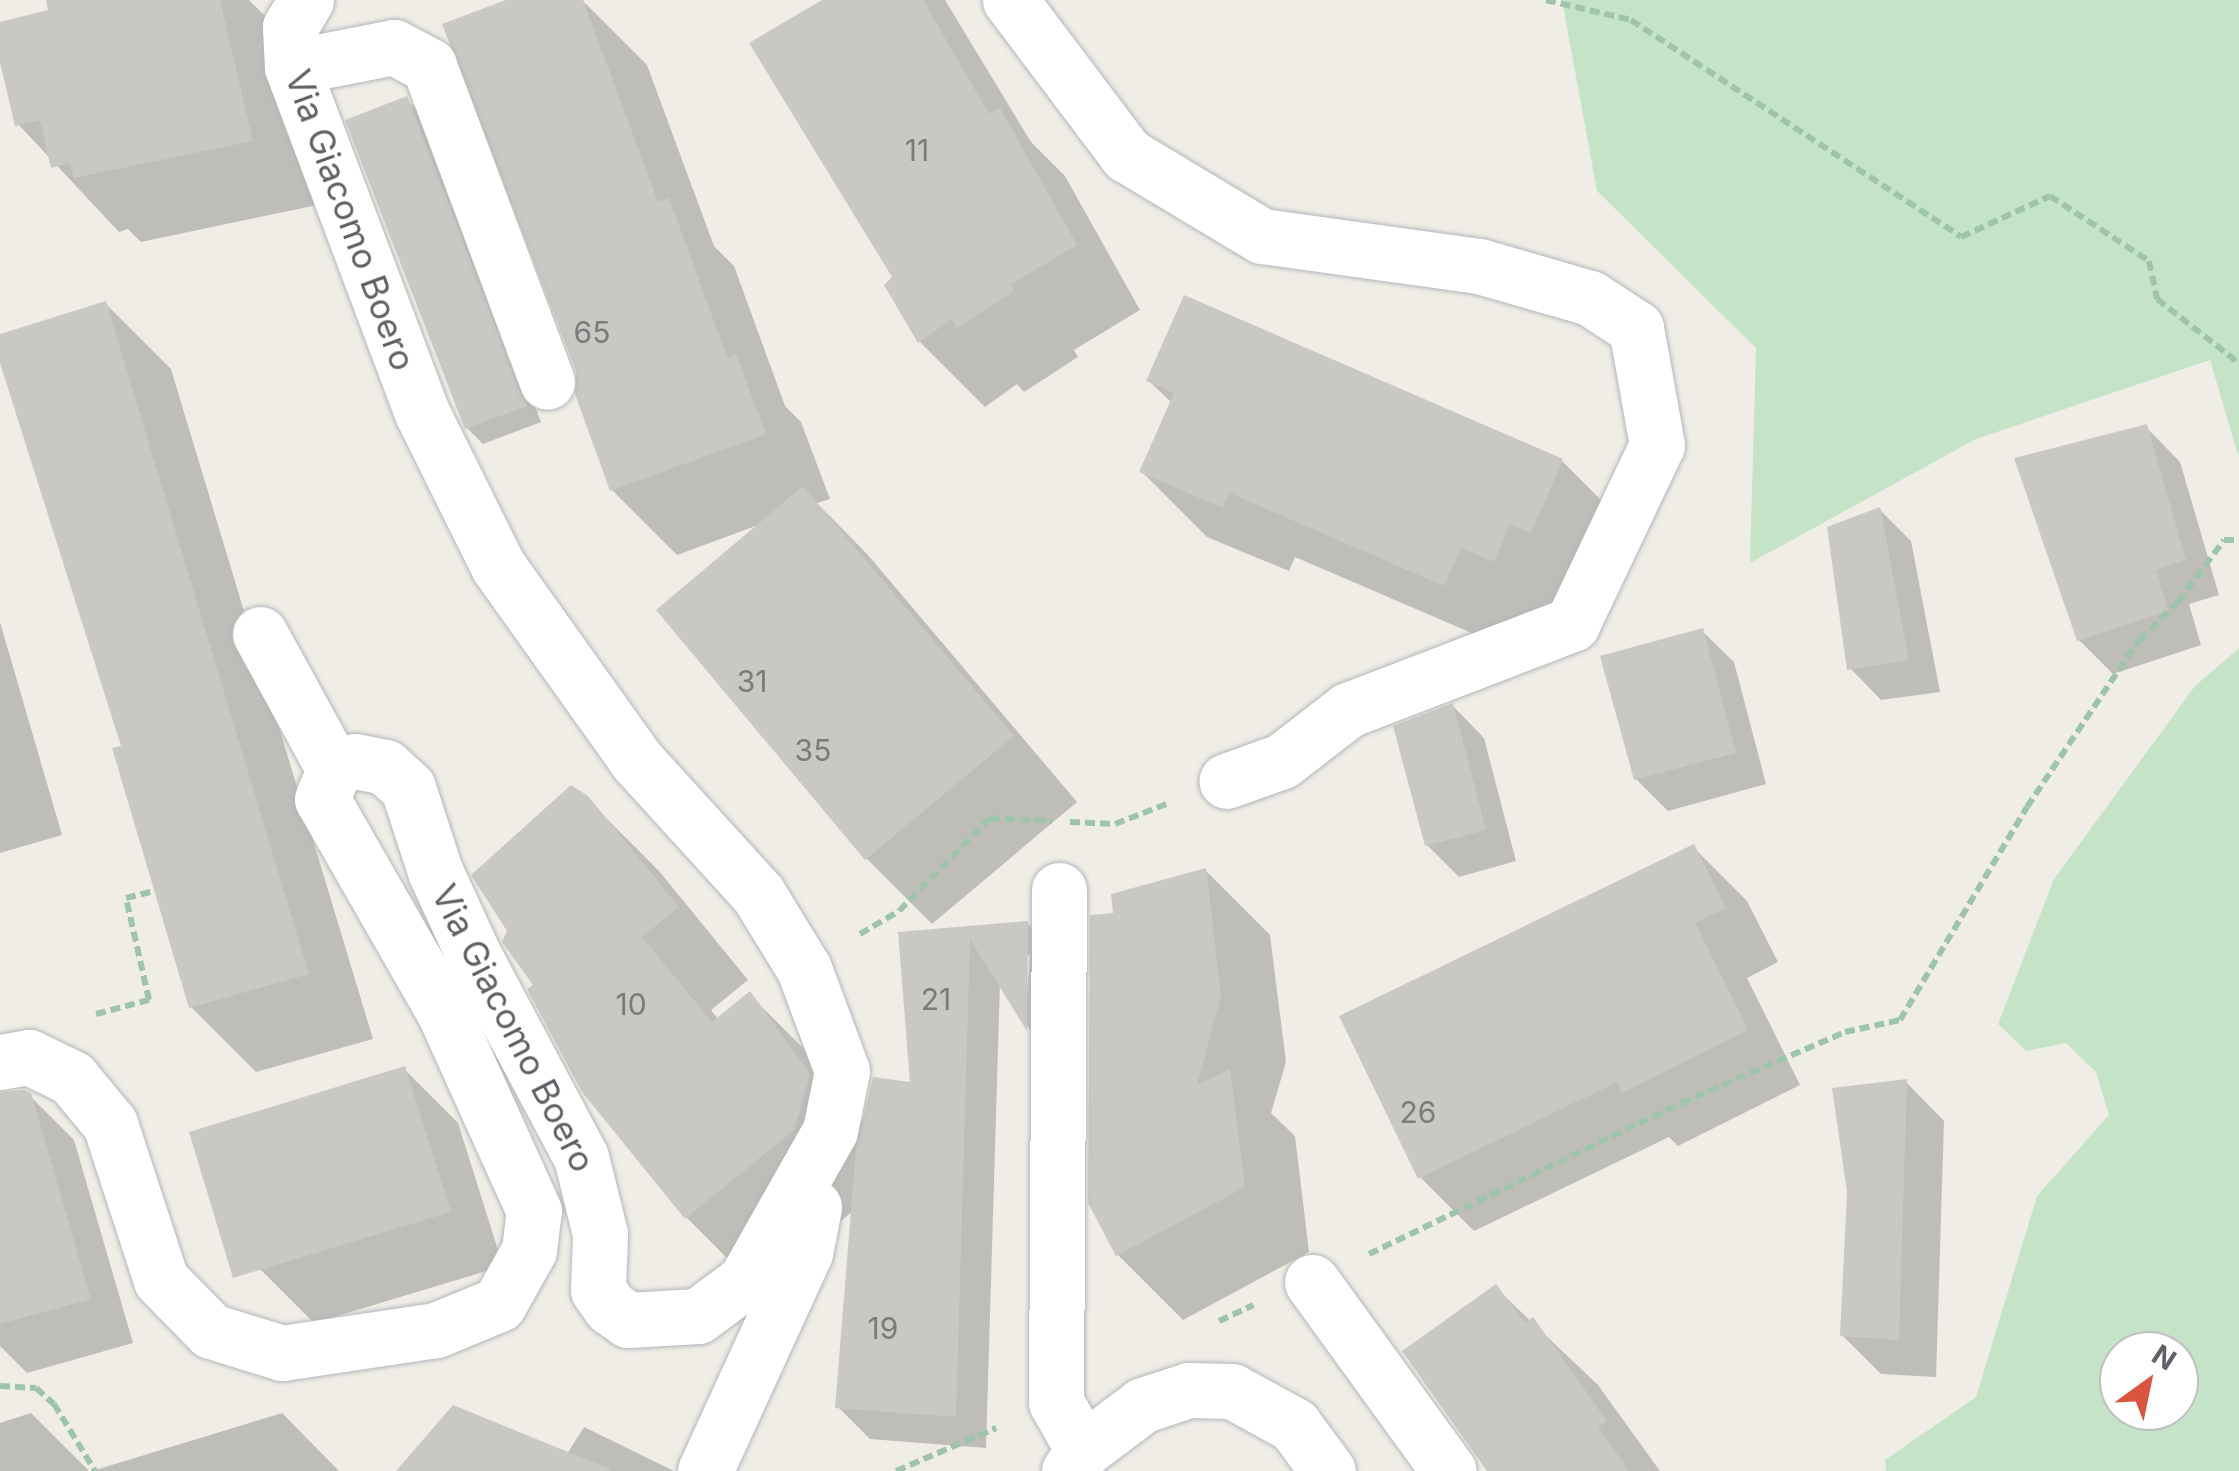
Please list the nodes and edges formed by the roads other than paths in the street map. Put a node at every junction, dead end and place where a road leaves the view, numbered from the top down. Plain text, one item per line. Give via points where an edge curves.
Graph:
1 (306, 0) edge
2 (1010, 0) edge
3 (292, 67) junction
4 (547, 382) dead end
5 (260, 634) dead end
6 (334, 769) junction
7 (1226, 781) dead end
8 (1059, 890) dead end
9 (15, 1060) edge
10 (830, 1130) junction
11 (1312, 1282) dead end
12 (1076, 1460) edge
13 (706, 1471) edge
14 (1328, 1471) edge
15 (1450, 1471) edge

1 - 3 street, Via Giacomo Boero via 290,27
2 - 7 street via 1127,155 1262,236 1479,266 1590,298 1636,328 1658,445 1572,624 1348,710 1282,761
3 - 4 street via 394,46 429,66
3 - 10 street, Via Giacomo Boero via 422,413 498,566 637,762 758,894 804,969 842,1071
5 - 6 street
6 - 9 street, Via Giacomo Boero via 322,799 444,1012 534,1211 529,1250 499,1304 436,1330 282,1354 211,1331 162,1280 110,1124 72,1078
6 - 10 street, Via Giacomo Boero via 355,761 385,767 408,788 466,939 591,1180 600,1234 598,1290 628,1320 698,1316 745,1281
8 - 12 street via 1056,1402
10 - 13 street via 805,1253
11 - 15 street
12 - 14 street via 1143,1405 1189,1390 1232,1392 1294,1425

